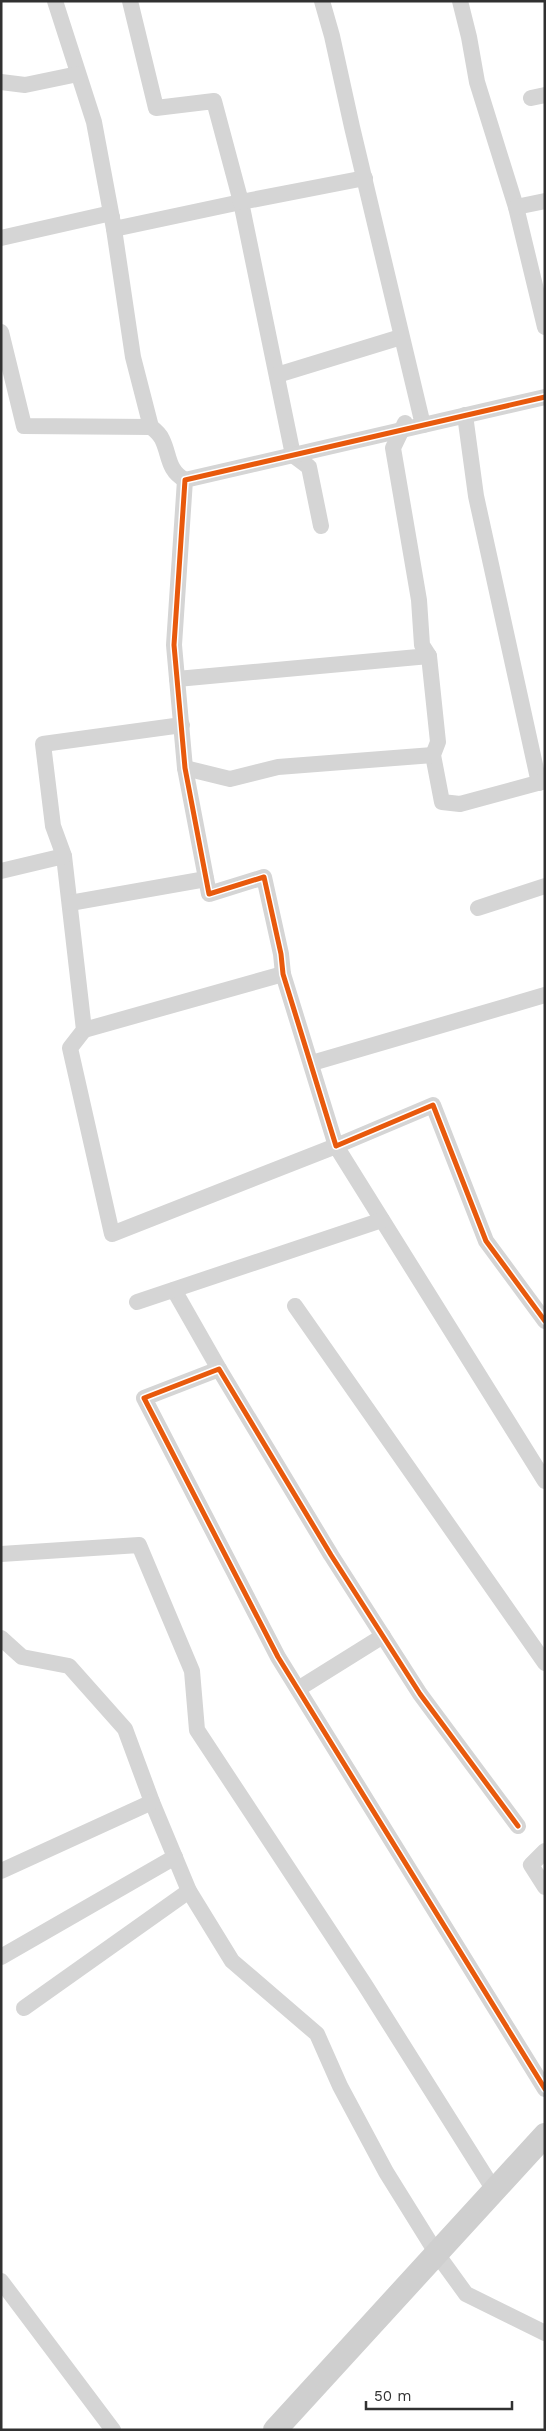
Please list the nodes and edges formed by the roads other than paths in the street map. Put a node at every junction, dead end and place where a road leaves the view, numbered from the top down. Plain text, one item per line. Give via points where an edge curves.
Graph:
1 (55, 1) edge
2 (130, 1) edge
3 (322, 1) edge
4 (460, 1) edge
5 (78, 74) junction
6 (1, 82) edge
7 (365, 178) junction
8 (545, 201) edge
9 (241, 202) junction
10 (516, 207) junction
11 (113, 223) junction
12 (1, 238) edge
13 (540, 285) edge
14 (545, 327) edge
15 (1, 332) edge
16 (401, 337) junction
17 (276, 375) junction
18 (545, 397) edge
19 (466, 415) junction
20 (404, 425) junction
21 (423, 425) junction
22 (151, 427) junction
23 (293, 454) junction
24 (184, 480) junction
25 (322, 526) dead end
26 (428, 656) junction
27 (177, 679) junction
28 (182, 725) junction
29 (433, 755) junction
30 (185, 768) junction
31 (542, 782) edge
32 (64, 856) junction
33 (1, 871) edge
34 (206, 879) junction
35 (545, 886) edge
36 (70, 903) junction
37 (478, 908) dead end
38 (283, 974) junction
39 (545, 995) edge
40 (84, 1030) junction
41 (312, 1063) junction
42 (336, 1146) junction
43 (382, 1220) junction
44 (174, 1290) junction
45 (137, 1302) dead end
46 (295, 1306) dead end
47 (545, 1321) edge
48 (219, 1369) junction
49 (545, 1481) edge
50 (1, 1554) edge
51 (383, 1636) junction
52 (1, 1638) edge
53 (545, 1663) edge
54 (298, 1689) junction
55 (152, 1802) junction
56 (518, 1826) dead end
57 (545, 1851) edge
58 (175, 1857) junction
59 (1, 1871) edge
60 (545, 1888) edge
61 (188, 1891) junction
62 (1, 1957) edge
63 (24, 2008) dead end
64 (545, 2089) edge
65 (545, 2135) edge
66 (494, 2190) junction
67 (437, 2254) junction
68 (1, 2281) edge
69 (545, 2334) edge
70 (113, 2430) edge
71 (275, 2430) edge

1 - 5 street
2 - 9 street via 156,108 214,101
3 - 7 street
4 - 10 street via 470,36 477,82
5 - 6 street via 25,85
5 - 11 street via 94,122
7 - 9 street
7 - 16 street
8 - 10 street
9 - 11 street
9 - 17 street
10 - 13 street
11 - 12 street via 107,214
11 - 22 street via 133,357
13 - 14 street
15 - 22 street via 24,426
16 - 17 street
16 - 21 street
17 - 23 street
18 - 19 street
19 - 21 street
19 - 31 street via 476,496
20 - 21 street
20 - 23 street
20 - 26 street via 393,448 419,600 422,645
22 - 24 street via 162,438 168,461 176,475
23 - 24 street
23 - 25 street via 309,467
24 - 27 street via 174,645
26 - 27 street
26 - 29 street via 438,742
27 - 28 street
28 - 30 street
28 - 32 street via 43,744 53,826
29 - 30 street via 278,767 230,778
29 - 31 street via 442,802 460,804
30 - 34 street
32 - 33 street
32 - 36 street
34 - 36 street
34 - 38 street via 209,894 264,877
35 - 37 street
36 - 40 street
38 - 40 street
38 - 41 street
39 - 41 street
40 - 42 street via 70,1048 112,1234
41 - 42 street
42 - 43 street
42 - 47 street via 433,1105 486,1241
43 - 44 street
43 - 49 street
44 - 45 street
44 - 48 street
46 - 53 street
48 - 51 street
48 - 54 street via 144,1398 278,1657
50 - 66 street via 139,1545 192,1671 197,1730
51 - 54 street
51 - 56 street via 420,1694
52 - 55 street via 22,1657 69,1666 125,1728
54 - 64 street
55 - 58 street
55 - 59 street
57 - 60 street via 531,1865
58 - 61 street
58 - 62 street
61 - 63 street
61 - 67 street via 232,1961 317,2034 340,2086 386,2172
65 - 66 street
66 - 67 street
67 - 69 street via 466,2294
67 - 71 street
68 - 70 street

